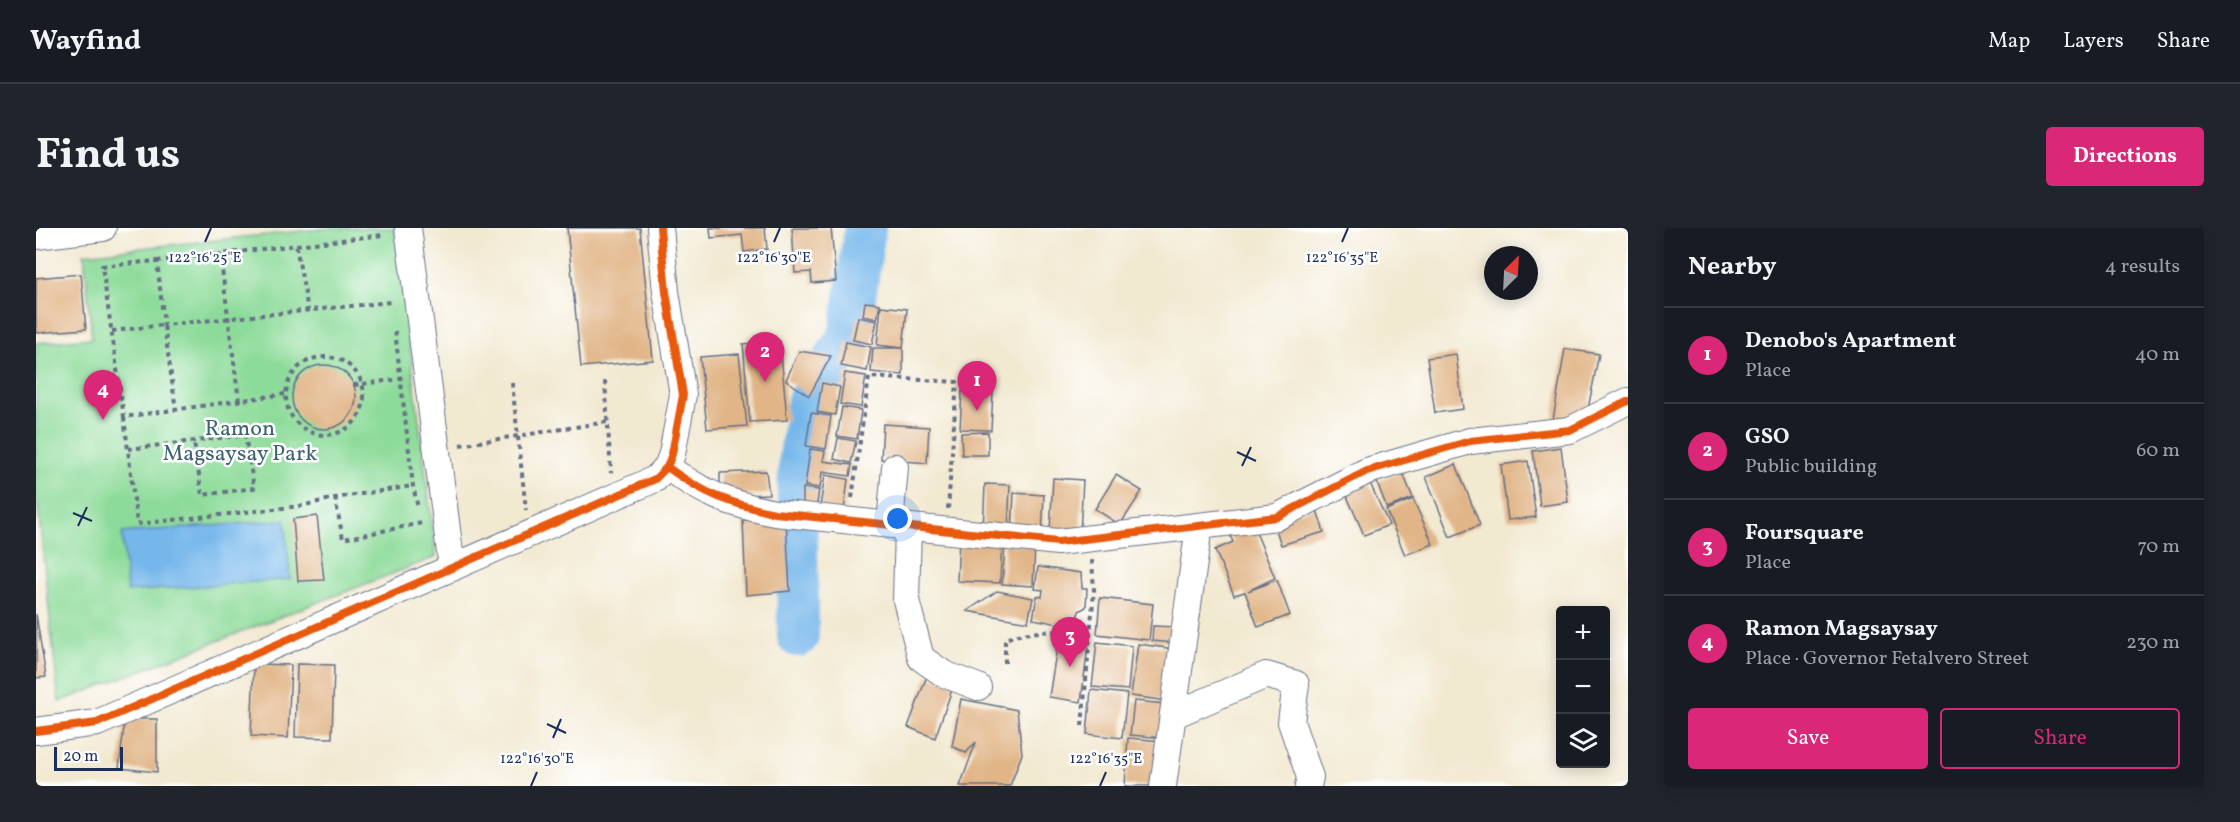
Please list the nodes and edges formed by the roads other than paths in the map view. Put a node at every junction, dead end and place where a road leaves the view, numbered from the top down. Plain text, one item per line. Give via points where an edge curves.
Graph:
1 (103, 228) edge
2 (408, 228) edge
3 (660, 228) edge
4 (36, 236) edge
5 (1628, 401) edge
6 (667, 467) junction
7 (895, 467) dead end
8 (899, 525) junction
9 (1199, 526) junction
10 (452, 568) junction
11 (978, 687) dead end
12 (1174, 715) junction
13 (36, 731) edge
14 (1163, 786) edge
15 (1308, 786) edge

1 - 4 street
2 - 10 street
3 - 6 street via 683,395
5 - 9 street via 1570,430 1470,441 1367,471 1276,517
6 - 8 street via 707,493 746,507
6 - 10 street via 640,487
7 - 8 street
8 - 9 street via 1058,542
8 - 11 street via 906,600 921,658 944,674
9 - 12 street
10 - 13 street via 97,723
12 - 14 street
12 - 15 street via 1266,675 1296,684 1291,722 1310,777

